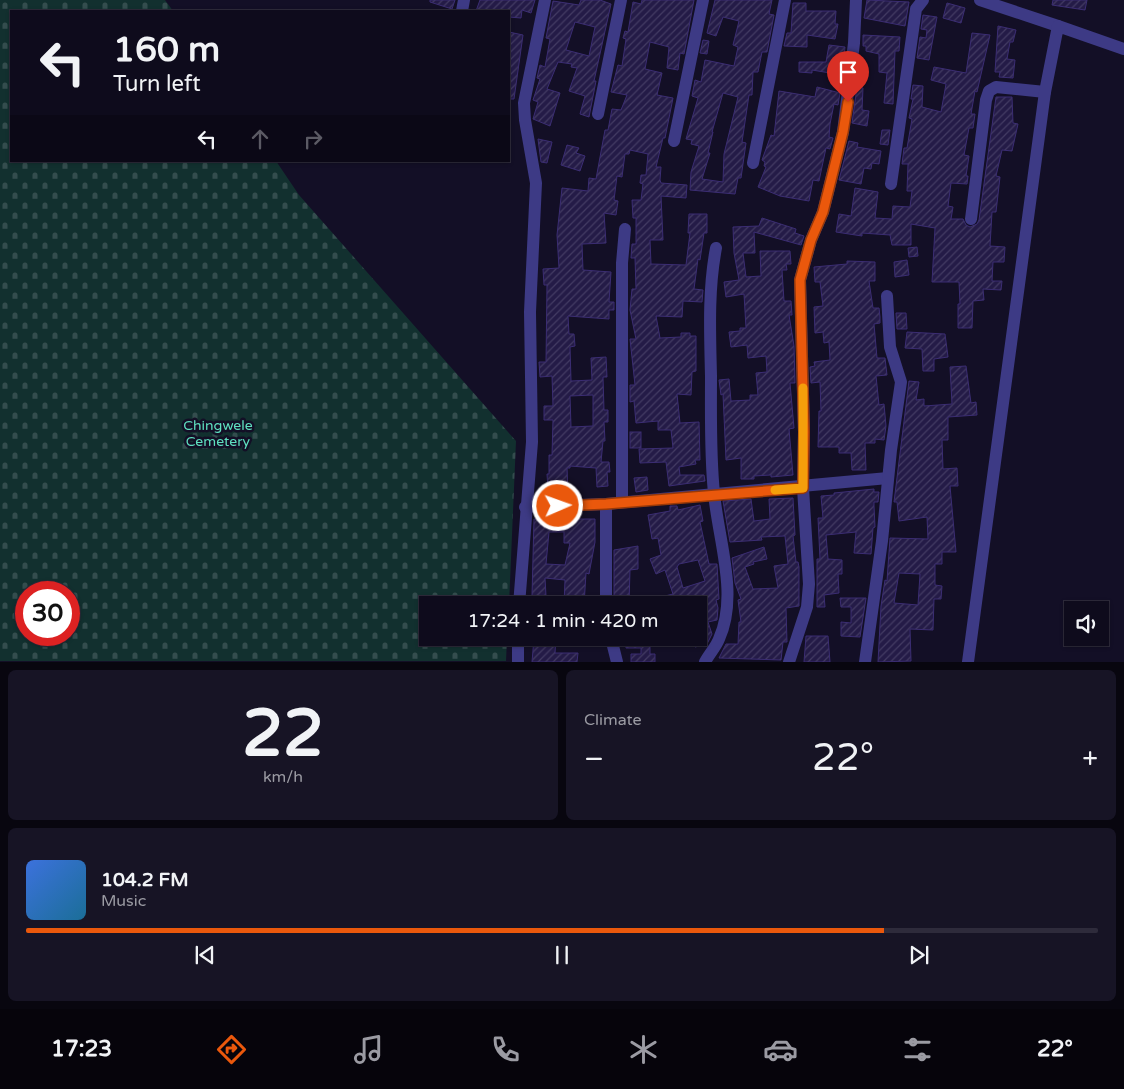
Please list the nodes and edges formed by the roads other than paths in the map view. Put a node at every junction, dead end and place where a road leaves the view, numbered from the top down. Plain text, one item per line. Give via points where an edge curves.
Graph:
1 (545, 0) edge
2 (621, 0) edge
3 (703, 0) edge
4 (785, 0) edge
5 (856, 0) edge
6 (922, 0) edge
7 (980, 0) edge
8 (1058, 26) junction
9 (1124, 49) edge
10 (1045, 92) junction
11 (598, 114) dead end
12 (674, 141) dead end
13 (754, 163) dead end
14 (891, 184) dead end
15 (971, 219) dead end
16 (625, 229) dead end
17 (716, 248) dead end
18 (887, 296) dead end
19 (888, 478) junction
20 (803, 488) junction
21 (714, 494) junction
22 (622, 502) junction
23 (606, 504) junction
24 (526, 507) junction
25 (520, 596) edge
26 (606, 596) edge
27 (518, 646) edge
28 (613, 646) edge
29 (518, 662) edge
30 (617, 662) edge
31 (705, 662) edge
32 (789, 662) edge
33 (865, 662) edge
34 (968, 662) edge

1 - 24 street via 524,103 524,120 536,183 530,312 532,442
2 - 11 street
3 - 12 street
4 - 13 street
5 - 20 street via 843,132 823,212 800,280
6 - 14 street via 916,9
7 - 8 street
8 - 9 street
8 - 10 street
10 - 15 street via 996,87 989,92
10 - 34 street
16 - 22 street via 622,264
17 - 21 street via 710,302 710,435
18 - 19 street via 890,347 901,382
19 - 20 street
19 - 33 street
20 - 21 street
20 - 32 street via 809,584 807,607
21 - 22 street
21 - 31 street via 726,577 726,614 719,640
22 - 23 street
23 - 24 street
23 - 26 street
24 - 25 street
27 - 29 street
28 - 30 street

